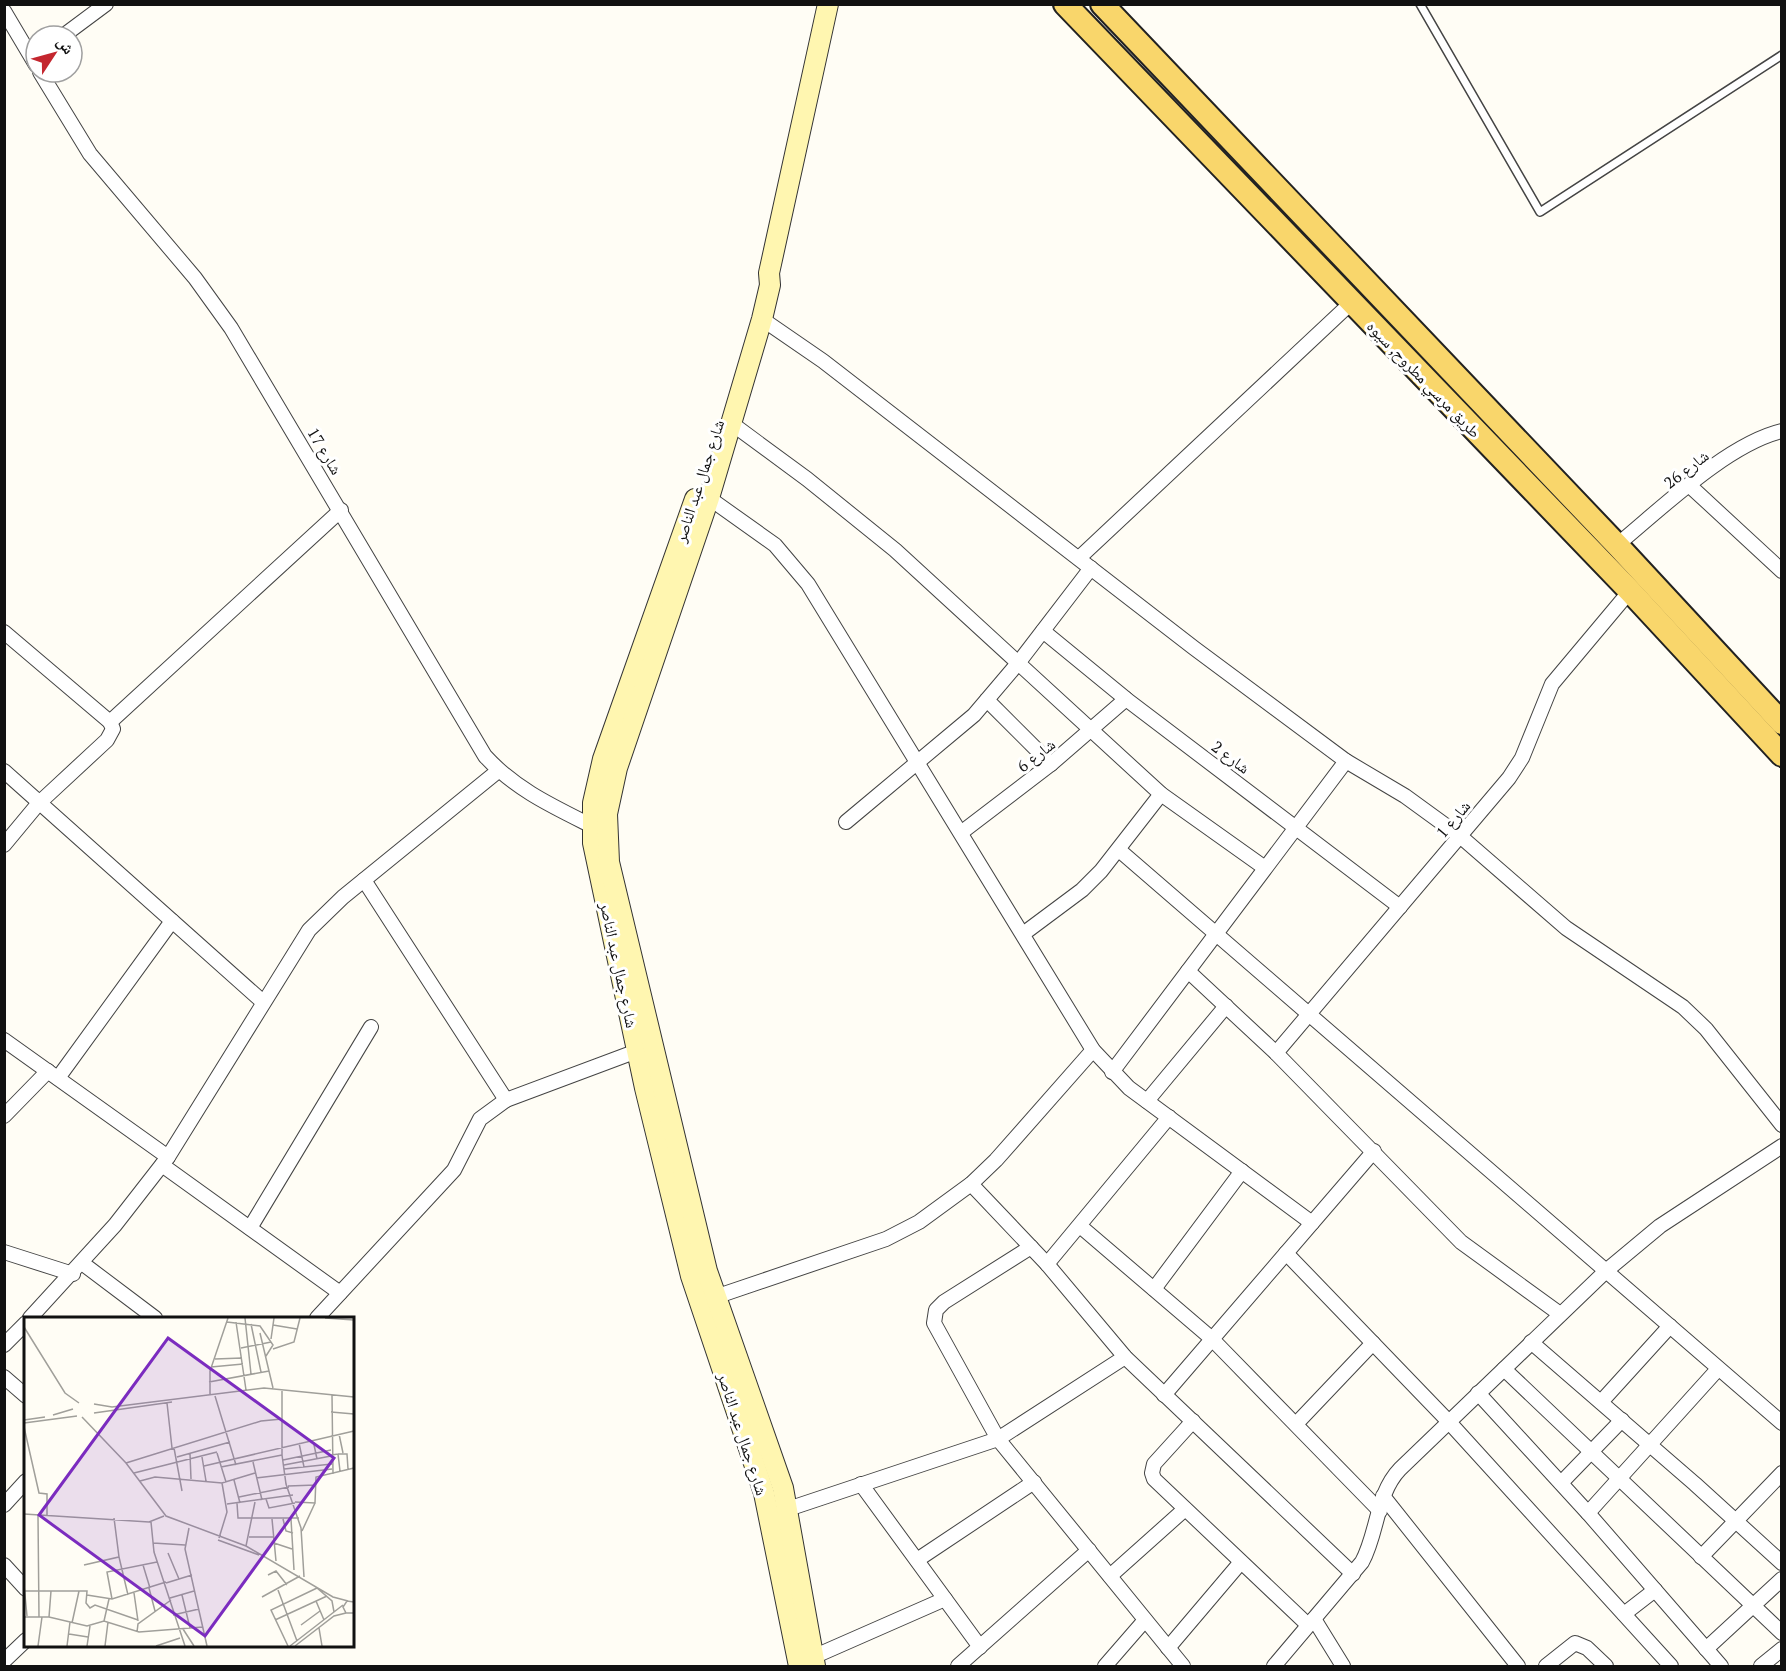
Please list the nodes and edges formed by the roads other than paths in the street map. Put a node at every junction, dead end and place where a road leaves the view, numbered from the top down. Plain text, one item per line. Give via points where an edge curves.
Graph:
1 (106, 4) edge
2 (828, 4) edge
3 (1065, 4) edge
4 (1102, 4) edge
5 (1420, 4) edge
6 (4, 11) edge
7 (79, 24) edge
8 (24, 43) edge
9 (1782, 55) edge
10 (47, 84) edge
11 (769, 273) junction
12 (1351, 303) junction
13 (762, 319) junction
14 (731, 423) junction
15 (1782, 431) edge
16 (1690, 486) junction
17 (709, 498) junction
18 (341, 510) junction
19 (1617, 545) junction
20 (1079, 558) junction
21 (1091, 568) junction
22 (1782, 572) edge
23 (1630, 591) junction
24 (1043, 631) junction
25 (4, 632) edge
26 (1019, 662) junction
27 (1126, 699) junction
28 (987, 700) junction
29 (110, 722) junction
30 (1782, 723) edge
31 (1091, 732) junction
32 (1782, 755) edge
33 (1346, 761) junction
34 (918, 762) junction
35 (1051, 764) junction
36 (4, 771) edge
37 (498, 771) junction
38 (1161, 794) junction
39 (39, 804) junction
40 (846, 822) dead end
41 (592, 826) junction
42 (1296, 827) junction
43 (962, 832) junction
44 (1460, 836) junction
45 (4, 845) edge
46 (1119, 850) junction
47 (1265, 868) junction
48 (364, 880) junction
49 (1400, 907) junction
50 (172, 921) junction
51 (1217, 933) junction
52 (1023, 934) junction
53 (1188, 971) junction
54 (263, 1002) junction
55 (1226, 1006) junction
56 (1309, 1014) junction
57 (371, 1027) dead end
58 (4, 1040) edge
59 (1093, 1050) junction
60 (637, 1051) junction
61 (1276, 1053) junction
62 (1112, 1072) junction
63 (53, 1075) junction
64 (653, 1086) junction
65 (506, 1100) junction
66 (1147, 1101) junction
67 (4, 1116) edge
68 (1169, 1118) junction
69 (1782, 1125) edge
70 (1782, 1146) edge
71 (1374, 1151) junction
72 (165, 1161) junction
73 (1242, 1171) junction
74 (972, 1184) junction
75 (1312, 1223) junction
76 (1080, 1226) junction
77 (249, 1228) junction
78 (1031, 1247) junction
79 (4, 1252) edge
80 (1286, 1253) junction
81 (1047, 1264) junction
82 (77, 1268) junction
83 (1606, 1271) junction
84 (1154, 1289) junction
85 (340, 1293) junction
86 (715, 1297) junction
87 (1560, 1314) junction
88 (31, 1317) edge
89 (153, 1317) edge
90 (318, 1317) edge
91 (24, 1325) edge
92 (1670, 1326) junction
93 (1211, 1338) junction
94 (1531, 1342) junction
95 (1373, 1343) junction
96 (4, 1345) edge
97 (1125, 1357) junction
98 (1718, 1368) junction
99 (1503, 1369) junction
100 (4, 1377) edge
101 (24, 1394) edge
102 (1479, 1394) junction
103 (1164, 1395) junction
104 (1601, 1402) junction
105 (1622, 1420) junction
106 (1192, 1421) junction
107 (1449, 1422) junction
108 (1782, 1423) edge
109 (1296, 1424) junction
110 (998, 1439) junction
111 (1650, 1444) junction
112 (1591, 1452) junction
113 (1782, 1473) edge
114 (1619, 1479) junction
115 (1034, 1482) junction
116 (24, 1483) edge
117 (1560, 1483) junction
118 (861, 1484) junction
119 (1383, 1496) junction
120 (4, 1505) edge
121 (788, 1509) junction
122 (1185, 1509) junction
123 (1380, 1511) junction
124 (1588, 1513) junction
125 (1736, 1521) junction
126 (1089, 1550) junction
127 (1701, 1557) junction
128 (917, 1560) junction
129 (1241, 1562) junction
130 (1782, 1563) edge
131 (4, 1565) edge
132 (1353, 1574) junction
133 (1110, 1576) junction
134 (1782, 1579) edge
135 (24, 1587) edge
136 (1655, 1590) junction
137 (945, 1599) junction
138 (1753, 1606) junction
139 (1624, 1614) junction
140 (1145, 1620) junction
141 (1311, 1622) junction
142 (1782, 1633) edge
143 (24, 1642) edge
144 (980, 1647) junction
145 (1168, 1648) junction
146 (1782, 1648) edge
147 (1706, 1649) junction
148 (4, 1661) edge
149 (809, 1663) edge
150 (958, 1666) edge
151 (1105, 1666) edge
152 (1183, 1666) edge
153 (1274, 1666) edge
154 (1343, 1666) edge
155 (1518, 1666) edge
156 (1546, 1666) edge
157 (1606, 1666) edge
158 (1671, 1666) edge
159 (1721, 1666) edge
160 (1761, 1666) edge

1 - 7 street
2 - 11 street, شارع جمال عبد الناصر
3 - 12 main road, طريق مرسي مطروح, سيوه
4 - 19 main road, طريق مرسي مطروح, سيوه
5 - 9 lane via 1540,212
6 - 8 street
10 - 18 street, شارع 17 via 90,154 219,311
11 - 13 street, شارع جمال عبد الناصر
11 - 41 street, شارع جمال عبد الناصر via 760,282 696,494 603,759
12 - 20 street
12 - 23 main road, طريق مرسي مطروح, سيوه
13 - 14 street, شارع جمال عبد الناصر
13 - 20 street via 823,361
14 - 17 street, شارع جمال عبد الناصر
14 - 26 street via 869,528
15 - 16 street, شارع 26 via 1750,443
16 - 19 street, شارع 26
16 - 22 street
17 - 34 street via 756,529 808,584
17 - 64 street, شارع جمال عبد الناصر via 616,768 607,814 609,862
18 - 29 street
18 - 37 street, شارع 17 via 473,739
19 - 30 main road, طريق مرسي مطروح, سيوه
20 - 21 street
21 - 24 street
21 - 33 street
23 - 32 main road, طريق مرسي مطروح, سيوه
23 - 44 street, شارع 1 via 1552,684 1522,758
24 - 26 street
24 - 27 street, شارع 2
25 - 29 street
26 - 28 street
26 - 31 street
27 - 31 street, شارع 6
27 - 42 street, شارع 2
28 - 34 street
28 - 35 street
29 - 39 street via 112,735
31 - 35 street, شارع 6
31 - 38 street
33 - 42 street
33 - 44 street via 1405,796
34 - 40 street
34 - 43 street
35 - 43 street, شارع 6
36 - 39 street
37 - 41 street, شارع 17 via 531,796
37 - 48 street
38 - 46 street
38 - 47 street
39 - 45 street
39 - 50 street
41 - 60 street, شارع جمال عبد الناصر
42 - 47 street
42 - 49 street, شارع 2
43 - 52 street
44 - 49 street, شارع 1
44 - 69 street via 1566,928 1683,1007 1706,1029
46 - 51 street
46 - 52 street via 1082,890
47 - 51 street
48 - 54 street via 309,930
48 - 65 street
49 - 56 street, شارع 1
50 - 54 street
50 - 63 street
51 - 53 street
51 - 56 street
52 - 59 street
53 - 55 street
53 - 62 street
54 - 72 street
55 - 61 street
55 - 66 street
56 - 61 street, شارع 1
56 - 83 street
57 - 77 street
58 - 63 street
59 - 62 street
59 - 74 street
60 - 64 street, شارع جمال عبد الناصر
60 - 65 street
61 - 71 street
62 - 66 street
63 - 67 street
63 - 72 street
64 - 86 street, شارع جمال عبد الناصر
64 - 149 street, شارع جمال عبد الناصر via 696,1293 764,1493
65 - 85 street via 480,1119 454,1170
66 - 68 street
68 - 73 street
68 - 76 street
70 - 83 street via 1660,1226
71 - 75 street
71 - 87 street via 1461,1242
72 - 77 street
72 - 82 street
73 - 75 street
73 - 84 street
74 - 78 street
74 - 86 street via 886,1239
75 - 80 street
76 - 81 street
76 - 84 street
77 - 85 street
78 - 81 street
78 - 110 street via 936,1310 934,1323
79 - 82 street
80 - 93 street
80 - 95 street
81 - 97 street
82 - 88 street
82 - 89 street
83 - 87 street
83 - 92 street
84 - 93 street
85 - 90 street
86 - 121 street, شارع جمال عبد الناصر via 777,1467
87 - 94 street
91 - 96 street
92 - 98 street
92 - 104 street
93 - 103 street
93 - 109 street
94 - 99 street
94 - 104 street
95 - 107 street
95 - 109 street
97 - 103 street
97 - 110 street
98 - 108 street
98 - 111 street
99 - 102 street
99 - 112 street
100 - 101 street
102 - 107 street
102 - 117 street
103 - 106 street
104 - 105 street
105 - 111 street
105 - 112 street
106 - 122 street via 1152,1469 1158,1485
106 - 132 street
107 - 119 street via 1393,1477
107 - 139 street
109 - 123 street
110 - 115 street
110 - 118 street
111 - 114 street
111 - 125 street
112 - 114 street
112 - 117 street
113 - 125 street
114 - 124 street
114 - 127 street
115 - 126 street
115 - 128 street
116 - 120 street
117 - 124 street
118 - 121 street
118 - 128 street
119 - 123 street
119 - 155 street
121 - 149 street, شارع جمال عبد الناصر
122 - 129 street
122 - 133 street
123 - 132 street via 1369,1550
124 - 136 street
125 - 127 street
125 - 130 street
126 - 133 street
126 - 144 street
127 - 138 street
128 - 137 street
129 - 141 street
129 - 145 street
131 - 135 street
132 - 141 street
133 - 140 street
134 - 138 street
136 - 139 street
136 - 147 street
137 - 144 street
137 - 149 street
138 - 142 street
138 - 147 street
139 - 158 street
140 - 145 street
140 - 151 street
141 - 153 street
141 - 154 street
143 - 148 street
144 - 150 street
145 - 152 street
146 - 160 street
147 - 159 street
156 - 157 street via 1575,1643 1587,1648

